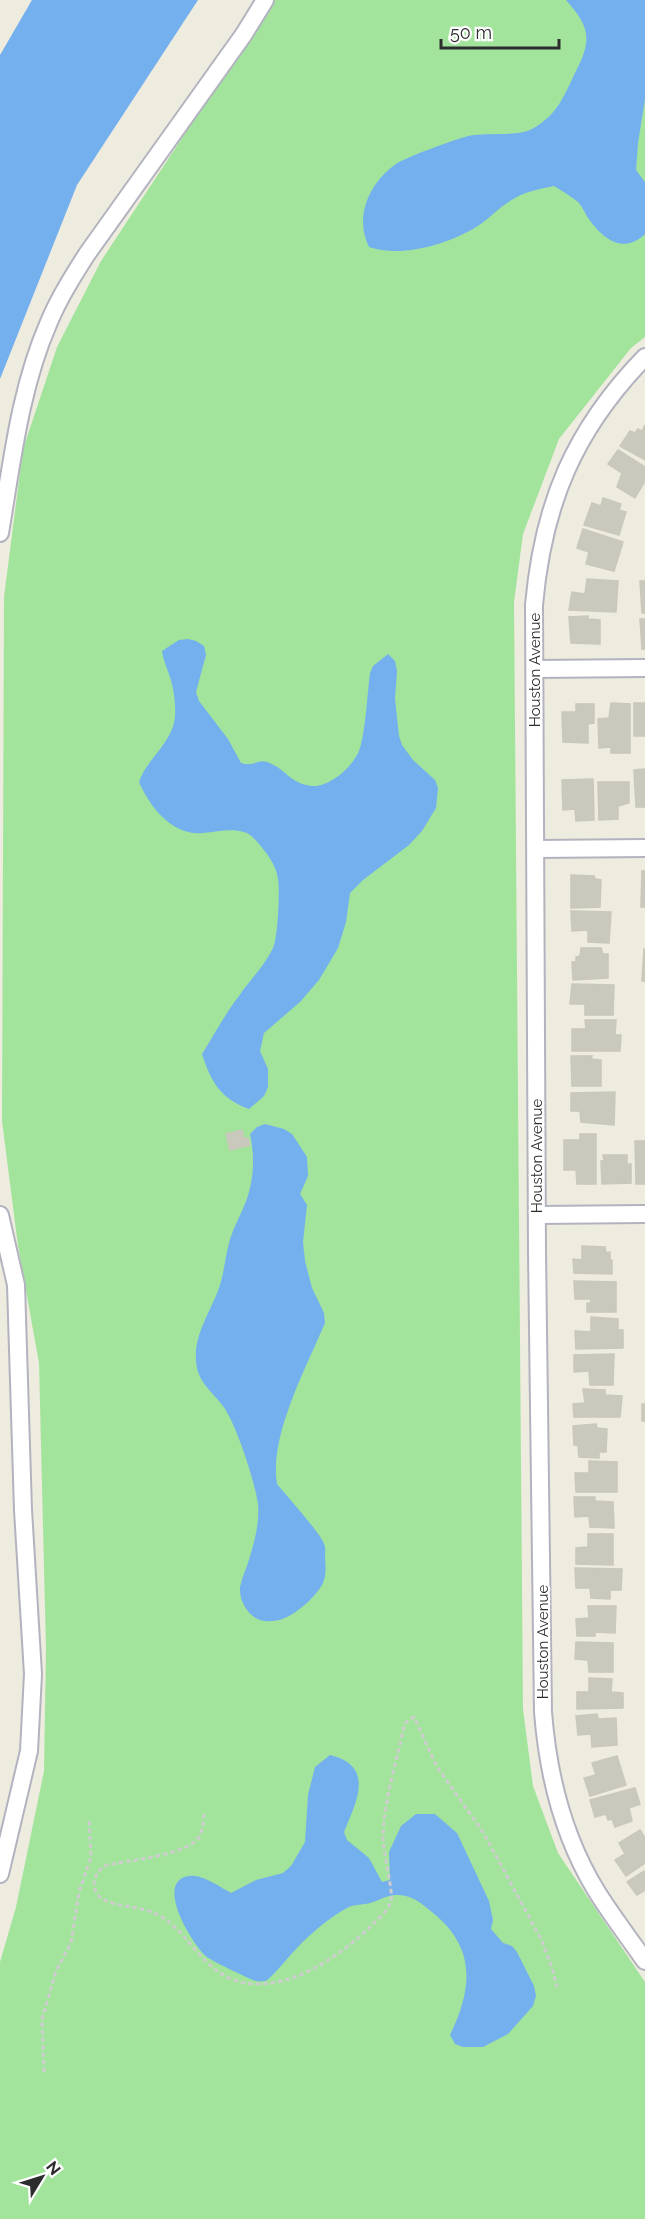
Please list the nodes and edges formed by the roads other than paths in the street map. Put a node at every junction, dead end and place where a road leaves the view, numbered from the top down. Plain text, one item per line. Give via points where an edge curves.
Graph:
1 (265, 0) edge
2 (645, 357) edge
3 (0, 533) edge
4 (645, 668) edge
5 (535, 669) junction
6 (645, 848) edge
7 (536, 849) junction
8 (645, 1214) edge
9 (0, 1215) edge
10 (538, 1215) junction
11 (0, 1874) edge
12 (645, 1961) edge

1 - 3 street via 87,254 48,323 16,435
2 - 5 street, Houston Avenue via 601,408 579,442 553,502 537,571
4 - 5 street
5 - 7 street, Houston Avenue
6 - 7 street
7 - 10 street, Houston Avenue
8 - 10 street
9 - 11 street via 16,1285 33,1674 29,1751
10 - 12 street, Houston Avenue via 546,1748 564,1824 578,1856 597,1892

